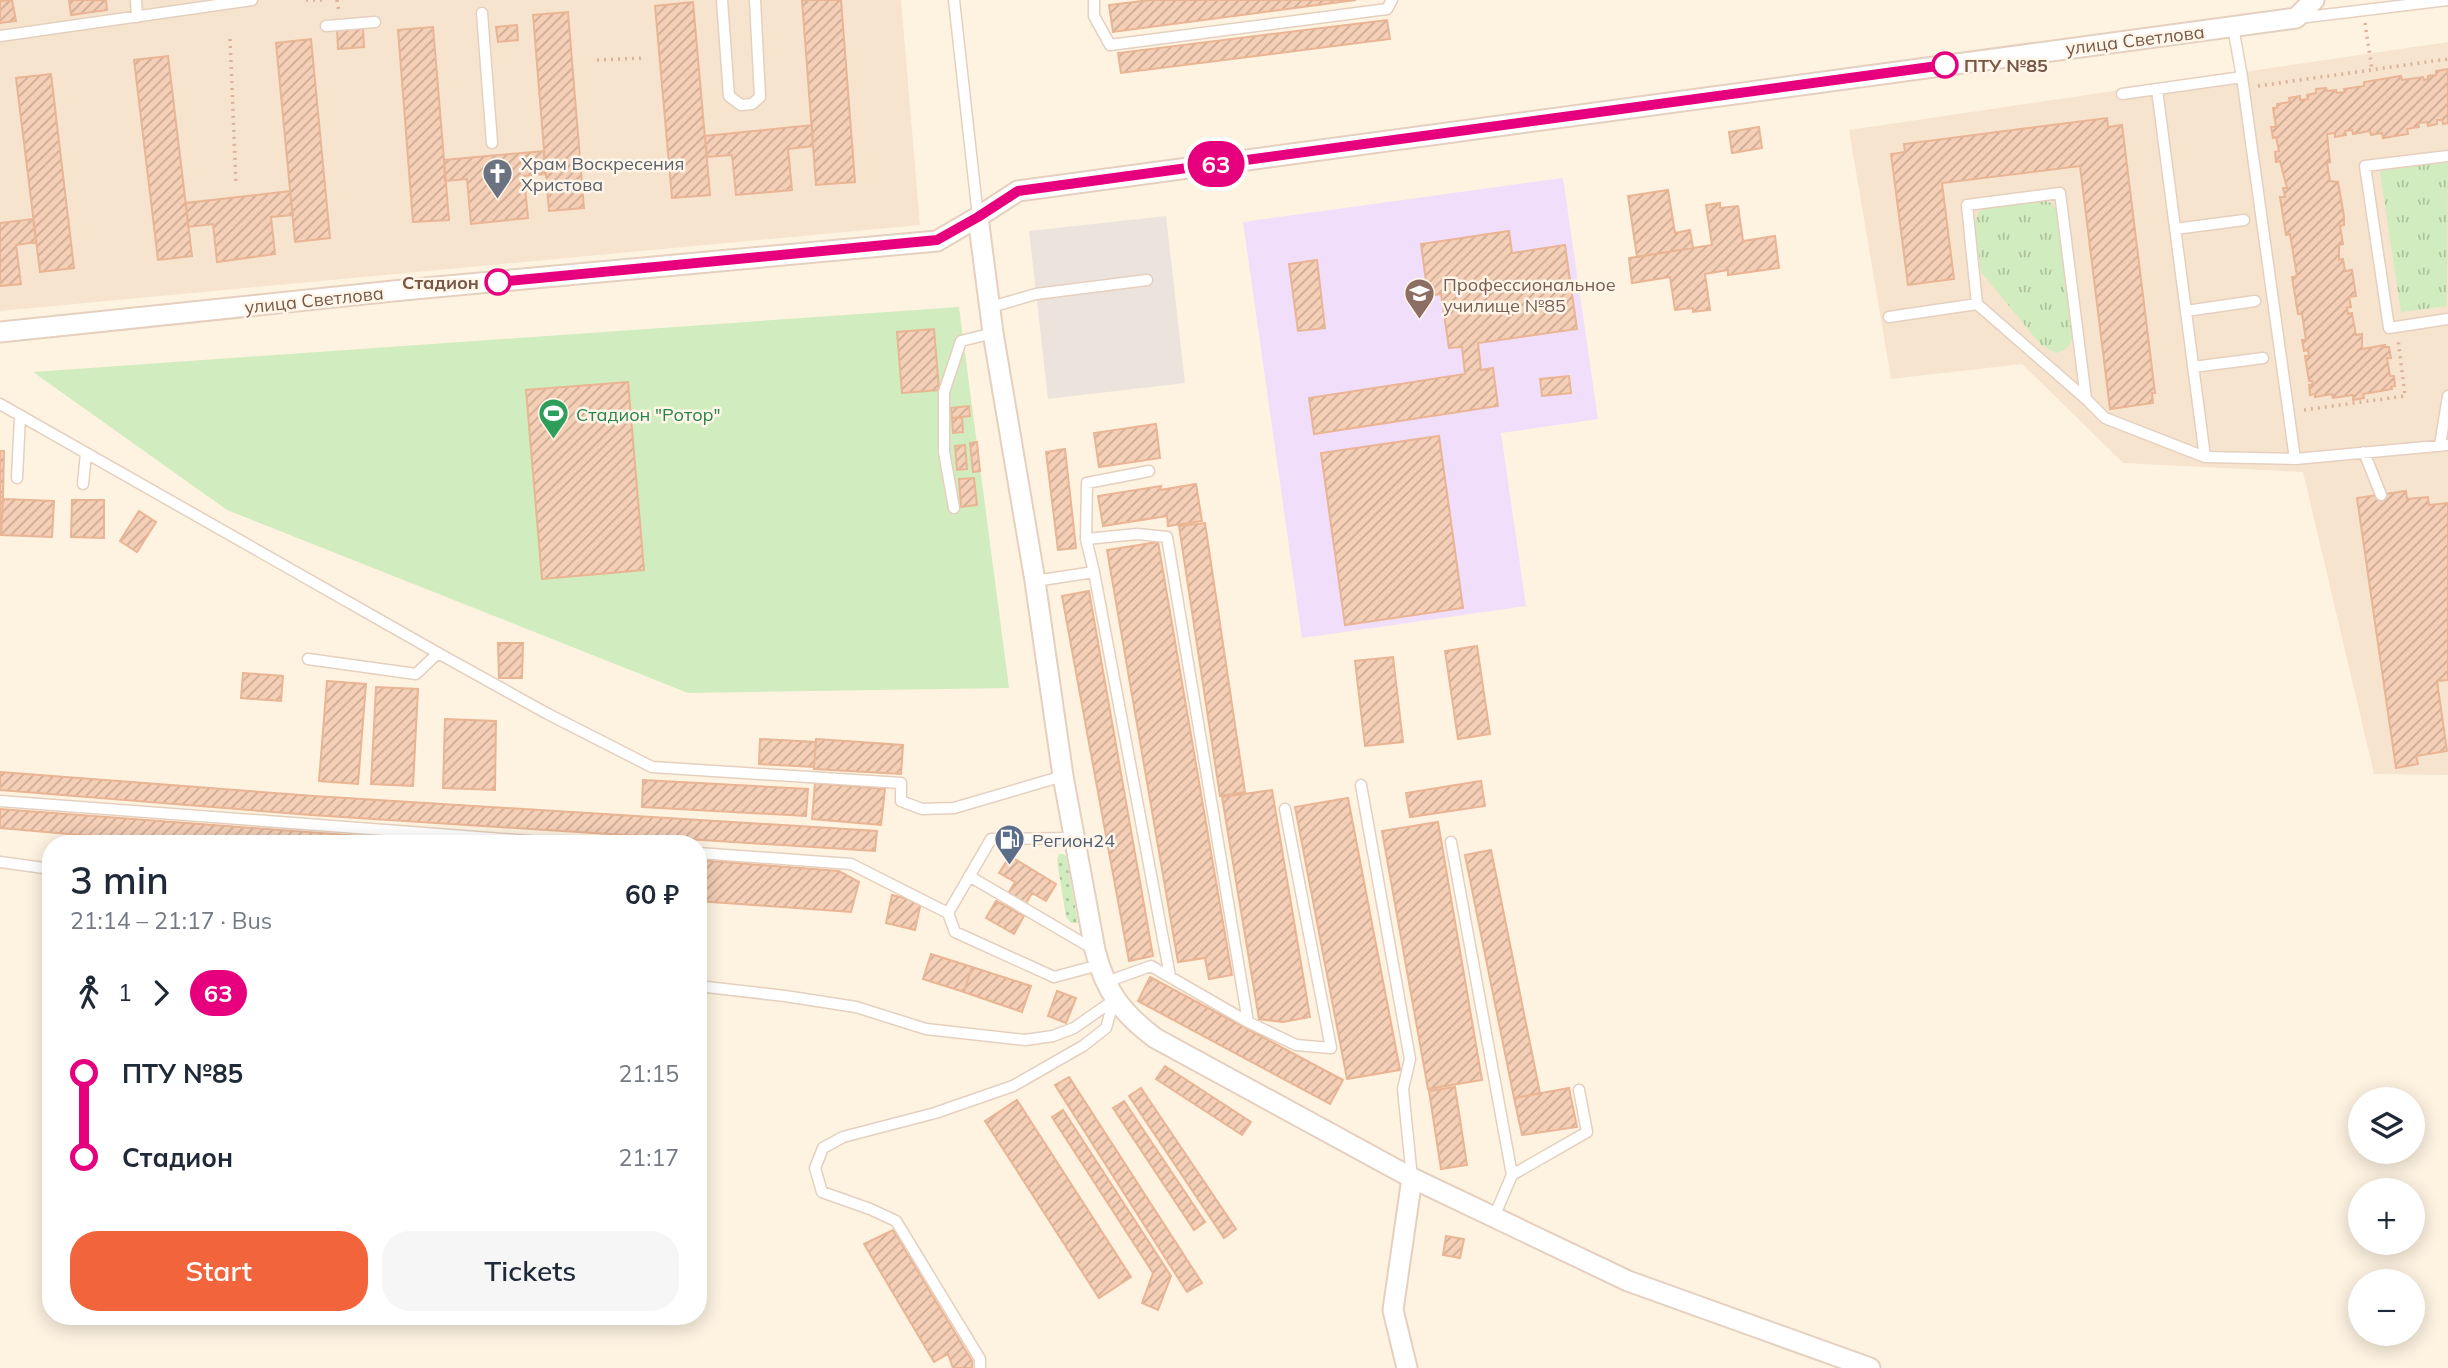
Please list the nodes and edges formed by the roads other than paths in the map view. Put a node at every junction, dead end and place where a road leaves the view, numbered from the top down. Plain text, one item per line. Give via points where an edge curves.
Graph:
1 (136, 0) edge
2 (252, 0) edge
3 (722, 0) edge
4 (755, 0) edge
5 (954, 0) edge
6 (1094, 0) edge
7 (1392, 0) edge
8 (2315, 0) edge
9 (2448, 0) edge
10 (482, 13) dead end
11 (137, 17) junction
12 (2297, 19) junction
13 (374, 22) dead end
14 (326, 26) dead end
15 (2233, 27) junction
16 (0, 36) edge
17 (2242, 77) junction
18 (2157, 90) junction
19 (2122, 94) dead end
20 (492, 143) dead end
21 (2448, 156) edge
22 (978, 217) junction
23 (2244, 220) dead end
24 (2175, 229) junction
25 (1147, 280) dead end
26 (2255, 301) dead end
27 (1978, 304) junction
28 (990, 307) junction
29 (2186, 311) junction
30 (1889, 317) dead end
31 (2448, 319) edge
32 (0, 332) edge
33 (993, 332) junction
34 (2263, 358) dead end
35 (2193, 368) junction
36 (2448, 396) edge
37 (2086, 399) junction
38 (0, 404) edge
39 (20, 416) junction
40 (2444, 445) edge
41 (2364, 452) junction
42 (86, 453) junction
43 (2205, 457) junction
44 (2295, 459) junction
45 (1149, 471) dead end
46 (17, 478) dead end
47 (83, 484) dead end
48 (2381, 495) dead end
49 (954, 508) dead end
50 (1086, 539) junction
51 (1094, 572) junction
52 (1035, 582) junction
53 (438, 653) junction
54 (308, 659) dead end
55 (1063, 776) junction
56 (1362, 785) dead end
57 (0, 801) edge
58 (1285, 809) dead end
59 (451, 835) edge
60 (1075, 838) junction
61 (1451, 842) dead end
62 (707, 854) edge
63 (0, 862) edge
64 (42, 868) edge
65 (969, 876) junction
66 (948, 913) junction
67 (1100, 966) junction
68 (1170, 976) junction
69 (707, 987) edge
70 (1114, 1000) junction
71 (1248, 1022) junction
72 (1579, 1090) dead end
73 (1512, 1175) junction
74 (1412, 1178) junction
75 (1494, 1217) junction
76 (980, 1368) edge
77 (1407, 1368) edge
78 (1870, 1368) edge

1 - 11 lane
2 - 11 lane
3 - 4 lane via 729,96 741,105 760,97
5 - 22 lane
6 - 7 lane via 1094,16 1110,45 1387,9
8 - 12 street
9 - 12 lane
10 - 20 lane
11 - 16 lane
12 - 15 street, улица Светлова
13 - 14 lane
15 - 17 lane
15 - 22 street, улица Светлова via 1018,191
17 - 18 lane
17 - 44 lane
18 - 19 lane
18 - 24 lane
21 - 31 lane via 2365,166 2389,328
22 - 28 street
22 - 32 street, улица Светлова via 937,240
23 - 24 lane
24 - 29 lane
25 - 28 lane via 1036,295
26 - 29 lane
27 - 30 lane
27 - 37 lane
27 - 37 lane via 1967,205 2060,193
28 - 33 street
29 - 35 lane
33 - 49 lane via 961,341 944,393 944,452
33 - 52 street
34 - 35 lane
35 - 43 lane
36 - 40 lane
37 - 43 lane via 2105,418
38 - 39 lane
39 - 42 lane
39 - 46 lane
40 - 41 lane
41 - 44 lane
41 - 48 lane
42 - 47 lane
42 - 53 lane
43 - 44 lane
45 - 50 lane via 1087,483
50 - 51 lane
50 - 71 lane via 1137,534 1167,537
51 - 52 lane
51 - 68 lane
52 - 55 street
53 - 54 lane via 416,674
53 - 55 lane via 652,766 901,783 901,800 922,809 954,808
55 - 60 street
56 - 74 lane via 1410,1059 1403,1089
57 - 59 lane
58 - 71 lane via 1331,1048 1296,1045
60 - 65 lane via 991,839
60 - 67 street
61 - 73 lane
62 - 66 lane via 851,864
63 - 64 lane
65 - 66 lane
65 - 67 lane
66 - 67 lane via 955,932 1054,977
67 - 68 lane via 1151,966
67 - 70 street
68 - 71 lane
69 - 70 lane via 856,1007 926,1029 1025,1040 1074,1028
70 - 74 street via 1155,1038
70 - 76 lane via 1106,1028 1013,1086 843,1137 823,1148 816,1167 822,1192 897,1221 980,1359
72 - 73 lane via 1587,1132
73 - 75 lane
74 - 75 street
74 - 77 street via 1392,1310
75 - 78 street via 1628,1282

